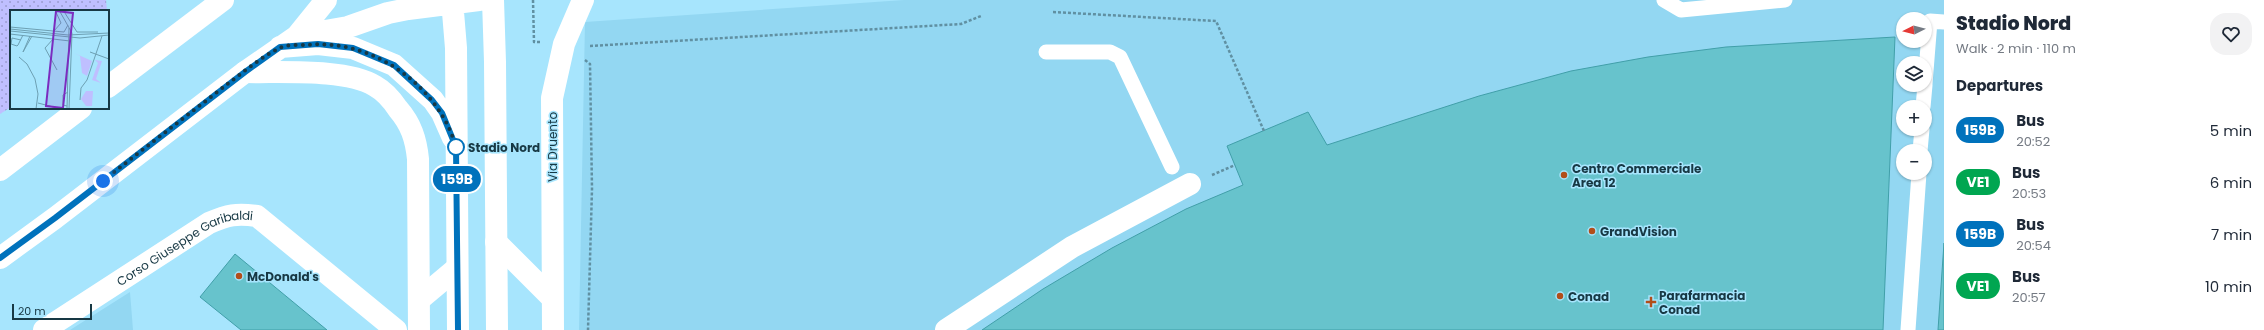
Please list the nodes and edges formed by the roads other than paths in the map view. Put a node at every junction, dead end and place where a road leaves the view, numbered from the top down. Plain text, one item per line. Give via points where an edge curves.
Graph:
1 (223, 0) edge
2 (326, 0) edge
3 (479, 0) edge
4 (493, 0) edge
5 (583, 0) edge
6 (1664, 0) edge
7 (1785, 0) edge
8 (452, 1) edge
9 (1944, 22) edge
10 (289, 41) junction
11 (1046, 52) dead end
12 (1927, 56) edge
13 (245, 72) junction
14 (109, 86) edge
15 (80, 109) edge
16 (456, 147) junction
17 (1172, 167) dead end
18 (0, 170) edge
19 (1919, 180) edge
20 (1190, 184) dead end
21 (496, 242) junction
22 (0, 258) edge
23 (457, 268) junction
24 (552, 298) junction
25 (420, 299) junction
26 (557, 329) edge
27 (44, 330) edge
28 (396, 330) edge
29 (419, 330) edge
30 (458, 330) edge
31 (497, 330) edge
32 (946, 330) edge
33 (1908, 330) edge

1 - 14 street
2 - 10 street
3 - 8 street
4 - 21 street via 496,69
5 - 24 street, Via Druento via 564,44 552,98
6 - 7 lane via 1681,10
8 - 10 street via 401,10 348,27
8 - 16 street via 456,48
9 - 12 lane via 1930,21
10 - 13 street
10 - 16 street via 353,48 394,65 432,100 442,113
11 - 17 lane via 1110,52 1120,57
13 - 22 street
13 - 25 street via 333,74 355,78 374,85 390,98 405,117 416,139
15 - 18 street
16 - 23 street
19 - 33 lane
20 - 32 street via 1072,247
21 - 24 street
21 - 31 street
23 - 25 street
23 - 30 street
24 - 26 street, Via Druento
25 - 29 street
27 - 28 street, Corso Giuseppe Garibaldi via 209,223 226,215 241,214 257,216

